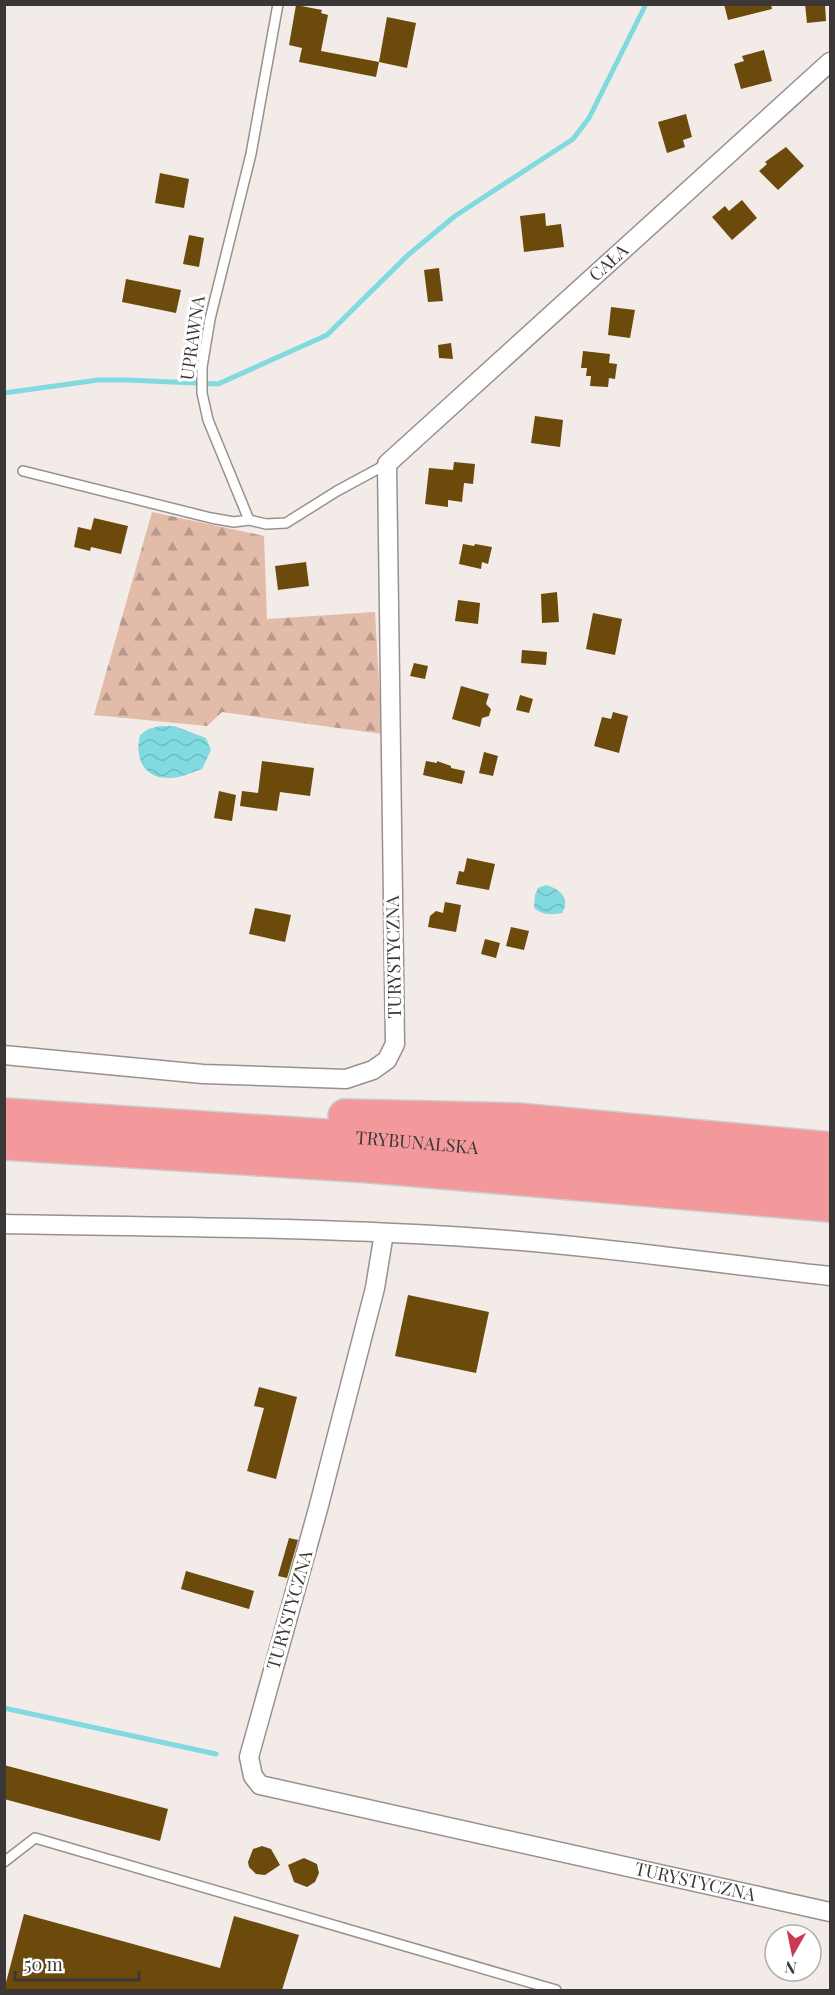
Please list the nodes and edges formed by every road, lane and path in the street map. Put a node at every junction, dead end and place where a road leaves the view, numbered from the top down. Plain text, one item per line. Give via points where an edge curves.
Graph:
1 (278, 4) edge
2 (831, 62) edge
3 (387, 464) junction
4 (23, 471) dead end
5 (249, 520) junction
6 (4, 1055) edge
7 (4, 1115) edge
8 (161, 1124) junction
9 (4, 1143) edge
10 (831, 1149) edge
11 (831, 1178) edge
12 (831, 1205) edge
13 (4, 1224) edge
14 (384, 1233) junction
15 (831, 1276) edge
16 (4, 1862) edge
17 (831, 1912) edge
18 (556, 1990) edge

1 - 5 lane, UPRAWNA via 202,372 208,420
2 - 3 street, CAŁA
3 - 5 lane via 286,523
3 - 6 street, TURYSTYCZNA via 395,1044 387,1060 373,1071 346,1079 203,1074
4 - 5 lane via 211,518
7 - 8 highway, TRYBUNALSKA
8 - 10 highway via 348,1116 476,1118
8 - 11 highway, TRYBUNALSKA
9 - 12 highway, TRYBUNALSKA via 371,1166
13 - 14 street
14 - 15 street via 492,1239
14 - 17 street, TURYSTYCZNA via 375,1288 321,1498 249,1757 253,1776 260,1785
16 - 18 lane via 35,1838

